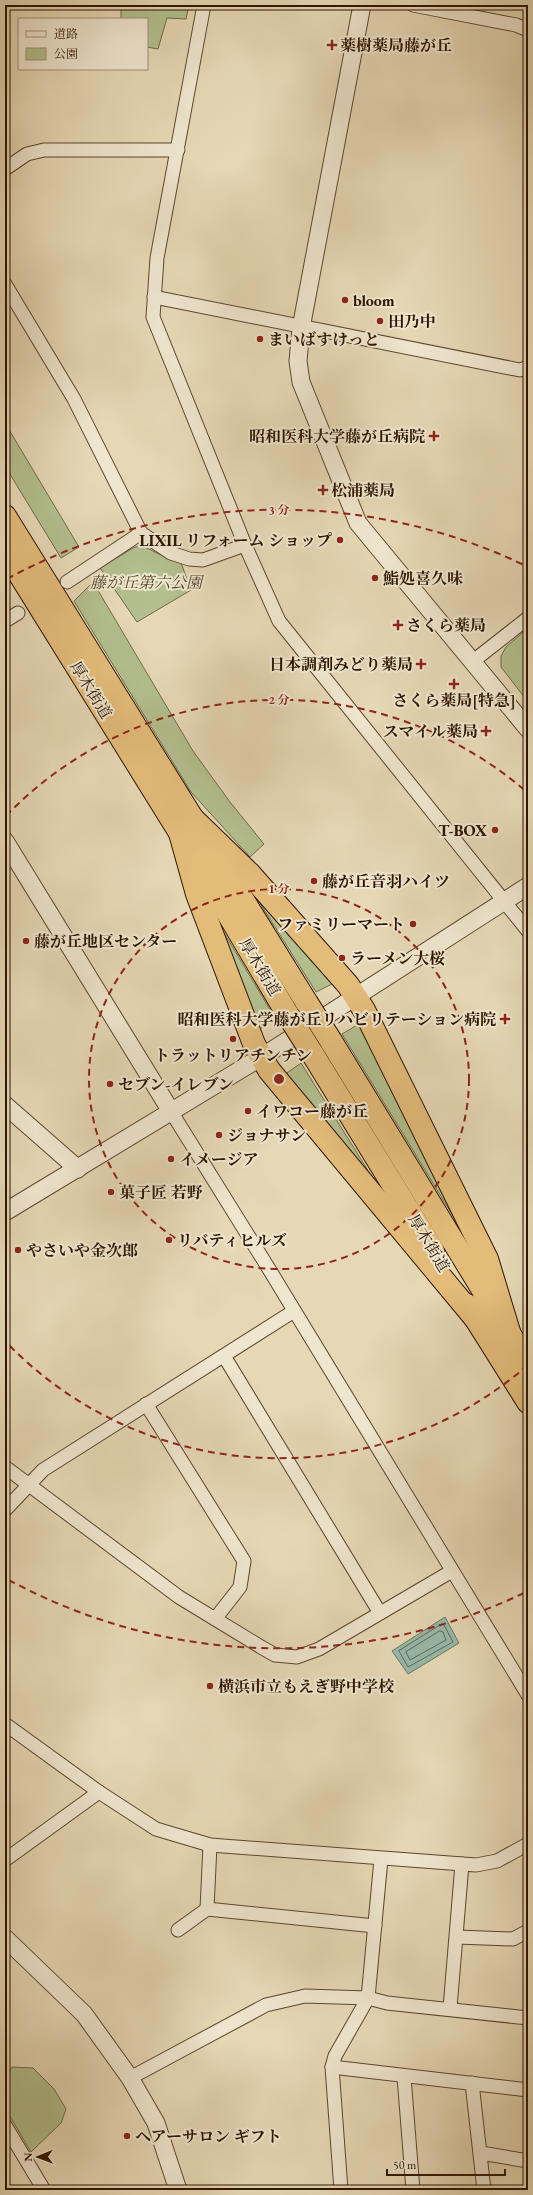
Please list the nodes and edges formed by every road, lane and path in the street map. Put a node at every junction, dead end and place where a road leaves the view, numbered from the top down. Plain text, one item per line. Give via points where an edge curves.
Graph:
1 (204, 5) edge
2 (362, 5) edge
3 (414, 5) edge
4 (528, 30) edge
5 (178, 150) junction
6 (5, 168) edge
7 (5, 284) edge
8 (154, 297) junction
9 (301, 328) junction
10 (528, 367) edge
11 (5, 516) edge
12 (141, 533) junction
13 (245, 545) junction
14 (5, 551) edge
15 (67, 582) dead end
16 (18, 613) dead end
17 (528, 618) edge
18 (5, 621) edge
19 (472, 662) junction
20 (528, 729) edge
21 (185, 825) junction
22 (5, 840) edge
23 (528, 886) edge
24 (504, 901) junction
25 (528, 931) edge
26 (356, 998) junction
27 (262, 1057) junction
28 (5, 1105) edge
29 (172, 1113) junction
30 (78, 1169) junction
31 (5, 1212) edge
32 (294, 1311) junction
33 (475, 1318) junction
34 (510, 1335) junction
35 (224, 1356) junction
36 (528, 1364) edge
37 (528, 1402) edge
38 (146, 1404) junction
39 (5, 1467) edge
40 (30, 1485) junction
41 (5, 1510) edge
42 (452, 1571) junction
43 (380, 1613) junction
44 (215, 1619) junction
45 (528, 1695) edge
46 (5, 1724) edge
47 (99, 1792) junction
48 (528, 1844) edge
49 (210, 1845) junction
50 (382, 1859) junction
51 (5, 1860) edge
52 (462, 1864) junction
53 (207, 1909) junction
54 (375, 1926) junction
55 (178, 1930) dead end
56 (528, 1931) edge
57 (457, 1937) junction
58 (5, 1938) edge
59 (368, 1998) junction
60 (450, 2008) junction
61 (528, 2018) edge
62 (332, 2067) junction
63 (404, 2077) junction
64 (130, 2078) junction
65 (472, 2083) junction
66 (528, 2090) edge
67 (5, 2125) edge
68 (481, 2152) junction
69 (528, 2161) edge
70 (44, 2190) edge
71 (178, 2190) edge
72 (341, 2190) edge
73 (413, 2190) edge
74 (484, 2190) edge

1 - 5 street
2 - 9 street
3 - 4 street
5 - 6 street via 44,150 27,154
5 - 8 street via 157,258
7 - 12 street via 74,399
8 - 9 street via 235,312
8 - 13 street via 153,317
9 - 10 street via 520,370
9 - 19 street via 298,361 303,389 358,523
11 - 21 highway, 厚木街道
12 - 13 street via 171,553 189,559 203,560
12 - 15 street
13 - 24 street via 279,621
14 - 21 highway, 厚木街道
16 - 18 street
17 - 19 street
19 - 20 street
21 - 26 highway via 250,874 348,985
21 - 27 highway via 197,894 254,1044
21 - 33 highway, 厚木街道, bridge via 288,1015
21 - 34 highway, 厚木街道, bridge via 307,1003
22 - 29 street
23 - 24 street
24 - 25 street
24 - 26 street
26 - 27 street
26 - 34 highway via 487,1259
27 - 29 street
27 - 33 highway via 277,1079
28 - 30 street
29 - 30 street
29 - 32 street
30 - 31 street
32 - 35 street
32 - 42 street
33 - 37 highway, 厚木街道
34 - 36 highway, 厚木街道
35 - 38 street
35 - 43 street
38 - 40 street via 43,1470
38 - 44 street via 244,1561 240,1587
39 - 40 street
40 - 41 street
40 - 44 street via 179,1597
42 - 43 street
42 - 45 street
43 - 44 street via 319,1649 298,1657 275,1655
46 - 47 street
47 - 49 street via 156,1829
47 - 51 street
48 - 52 street via 497,1862 476,1866
49 - 50 street
49 - 53 street
50 - 52 street
50 - 54 street
52 - 57 street
53 - 54 street
53 - 55 street
54 - 59 street
56 - 57 street via 513,1939
57 - 60 street
58 - 64 street via 84,2014
59 - 60 street via 387,2003
59 - 62 street via 338,2050
59 - 64 street via 305,1996 266,2004
60 - 61 street
62 - 63 street
62 - 72 street
63 - 65 street
63 - 73 street
64 - 71 street via 156,2123
65 - 66 street
65 - 68 street
67 - 70 street
68 - 69 street
68 - 74 street

